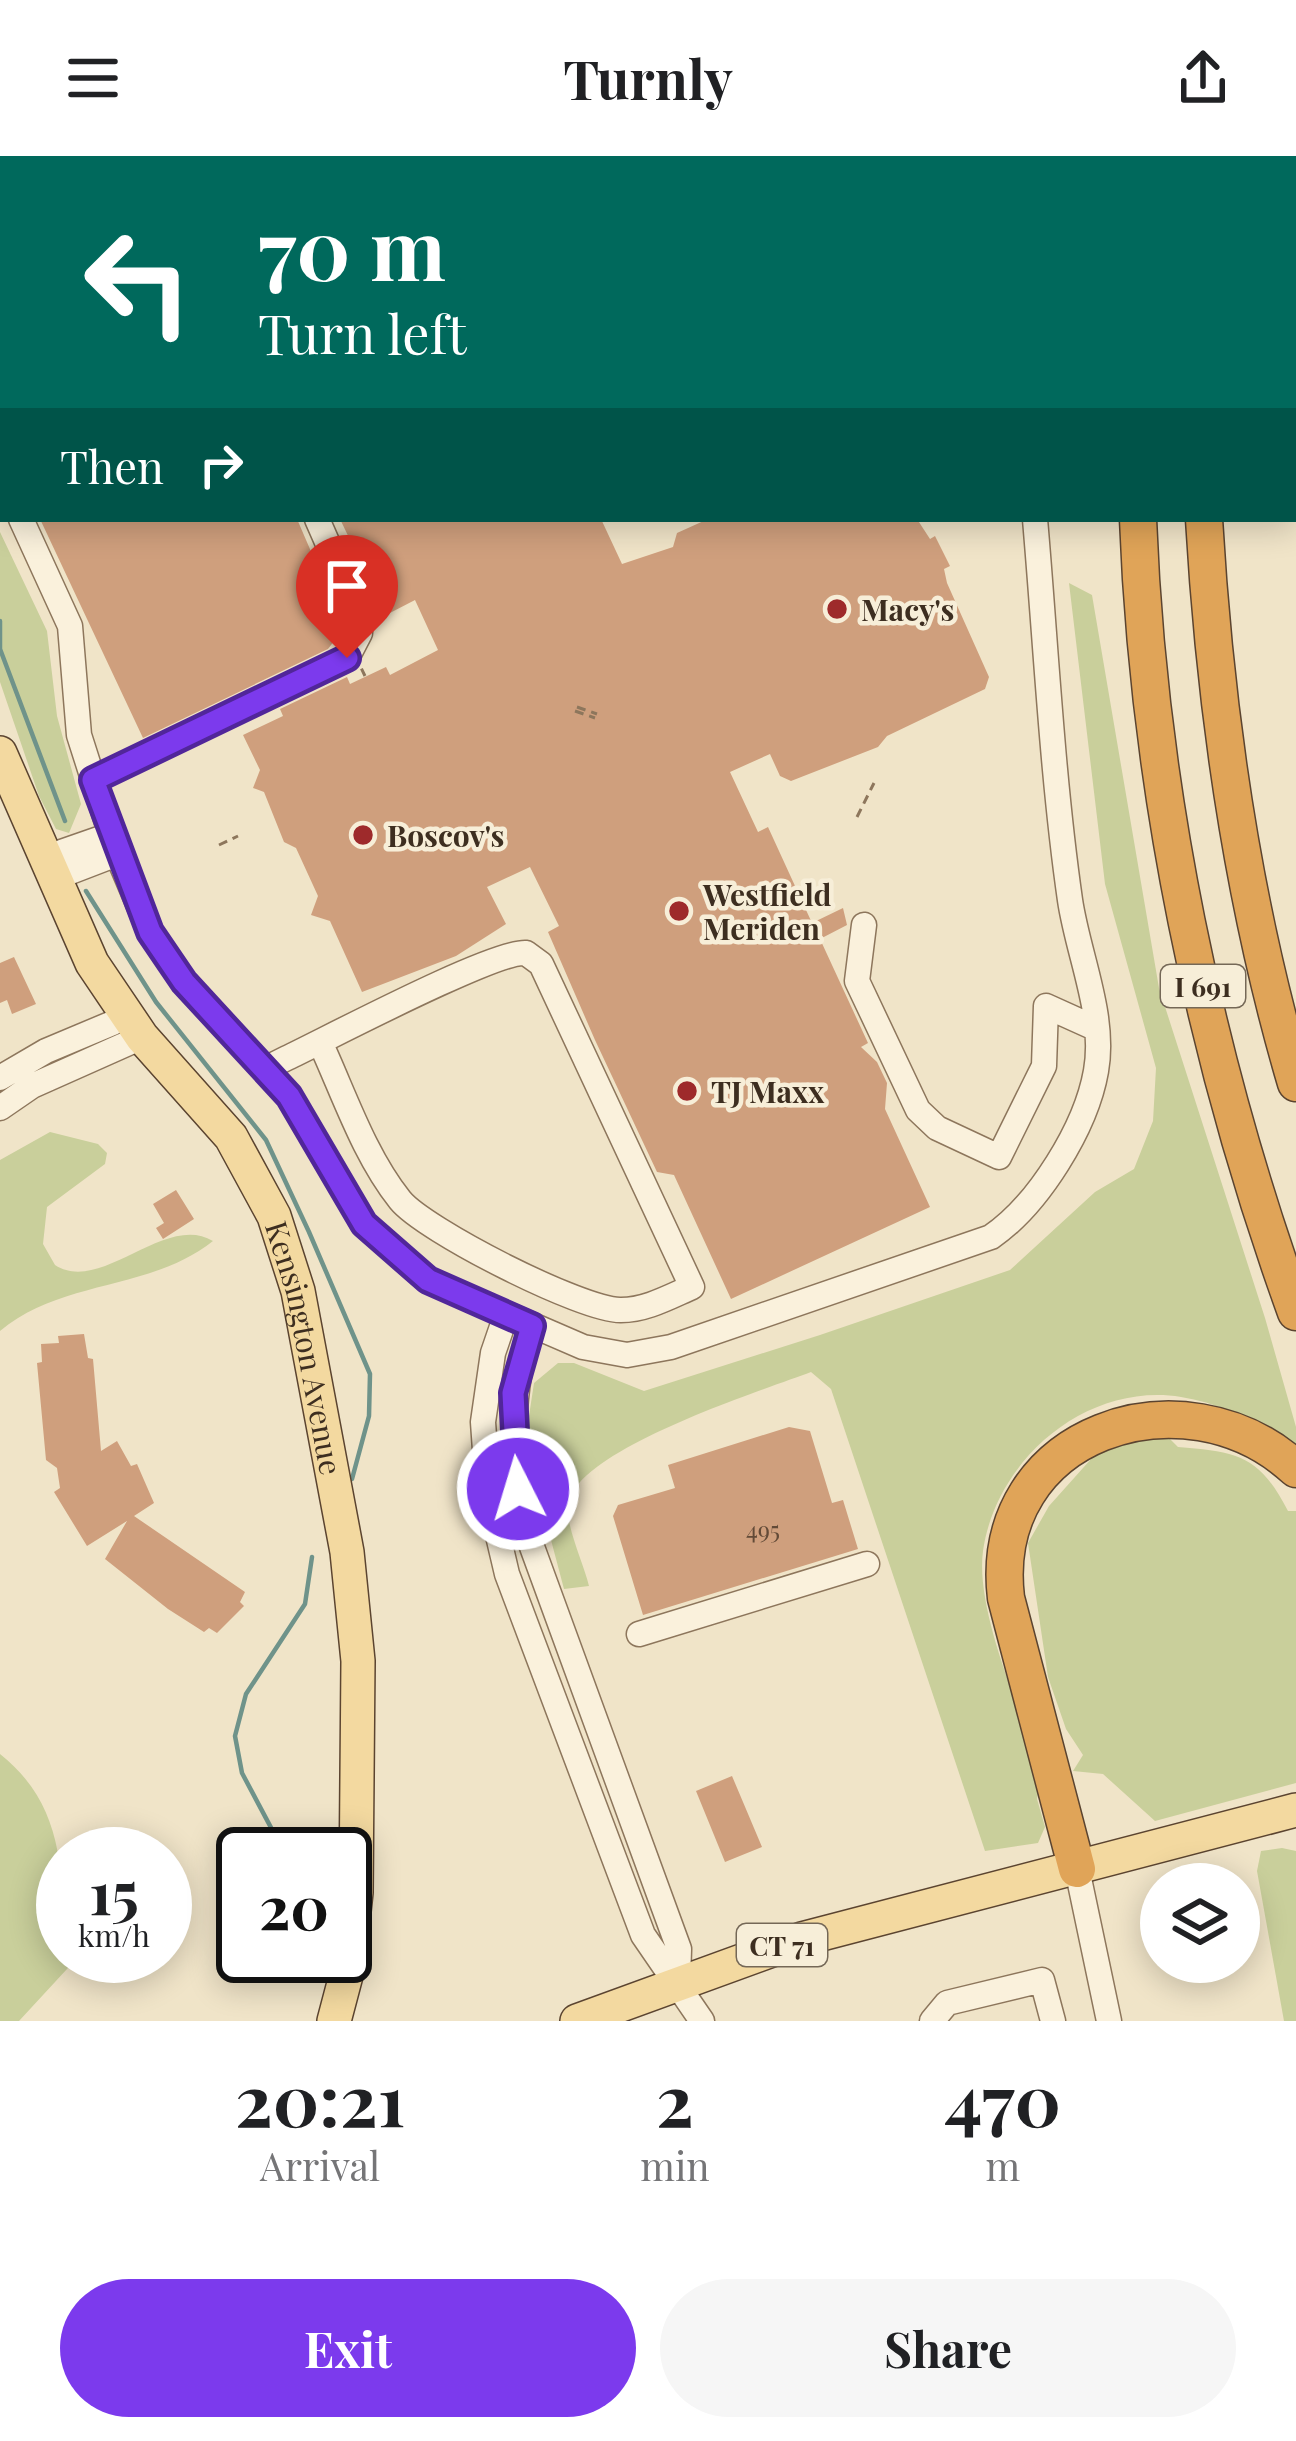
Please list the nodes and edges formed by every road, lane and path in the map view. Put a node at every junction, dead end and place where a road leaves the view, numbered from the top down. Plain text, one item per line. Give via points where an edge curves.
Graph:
1 (22, 522) edge
2 (317, 522) edge
3 (1035, 522) edge
4 (1138, 522) edge
5 (1204, 522) edge
6 (342, 628) dead end
7 (365, 676) dead end
8 (576, 709) dead end
9 (596, 716) dead end
10 (0, 753) edge
11 (93, 780) junction
12 (874, 783) dead end
13 (857, 817) dead end
14 (238, 836) dead end
15 (114, 844) junction
16 (219, 845) dead end
17 (48, 869) junction
18 (863, 925) dead end
19 (135, 1027) junction
20 (1097, 1029) junction
21 (320, 1042) junction
22 (265, 1069) junction
23 (0, 1078) edge
24 (1296, 1083) edge
25 (0, 1108) edge
26 (1296, 1312) edge
27 (506, 1315) junction
28 (532, 1326) junction
29 (1296, 1469) edge
30 (867, 1564) dead end
31 (639, 1634) dead end
32 (1296, 1810) edge
33 (1076, 1869) junction
34 (678, 1980) junction
35 (334, 2021) edge
36 (577, 2021) edge
37 (702, 2021) edge
38 (932, 2021) edge
39 (1053, 2021) edge
40 (1108, 2021) edge

1 - 11 street via 70,626 75,714
2 - 11 street via 360,617 347,658
3 - 20 street via 1066,874
4 - 26 highway, I 691 via 1158,737 1193,939 1243,1153
5 - 24 highway, I 691 via 1228,767
6 - 7 path, bridge
8 - 9 path
10 - 17 main road, Kensington Avenue
11 - 15 street
12 - 13 path
14 - 16 path
15 - 17 street
15 - 22 street via 164,955
17 - 19 main road, Kensington Avenue via 92,963
18 - 20 street via 857,981 918,1110 937,1128 999,1157 1044,1066 1046,1006
19 - 23 street via 46,1051
19 - 25 street
19 - 35 main road, Kensington Avenue via 231,1137 258,1181 309,1343 347,1552 359,1694 356,1892
20 - 28 street via 1095,1075 1044,1185 992,1237 650,1353 606,1353
21 - 21 street via 507,954 534,957 692,1288 642,1308 594,1306 433,1229 379,1170
21 - 22 street
22 - 27 street via 384,1246 428,1280
27 - 28 street
27 - 34 street via 483,1422 495,1531 631,1906 653,1957
28 - 34 street via 513,1393 524,1525 679,1949
29 - 33 highway via 1244,1434 1151,1420 1070,1448 1026,1492 1005,1546 1006,1598
30 - 31 street
32 - 33 main road, CT 71
33 - 34 main road, CT 71 via 802,1939
33 - 40 street
34 - 36 main road, CT 71
34 - 37 street
38 - 39 street via 947,2003 1042,1980

